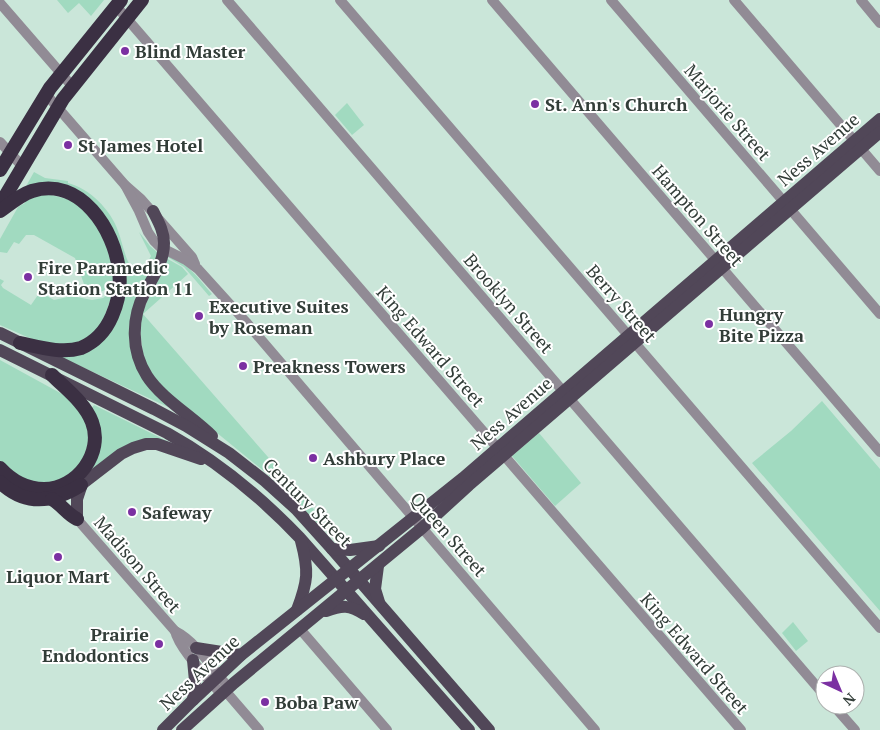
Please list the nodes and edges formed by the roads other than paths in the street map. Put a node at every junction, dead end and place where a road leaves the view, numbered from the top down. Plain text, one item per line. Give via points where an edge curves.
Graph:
1 (142, 0) edge
2 (227, 0) edge
3 (340, 0) edge
4 (492, 0) edge
5 (611, 0) edge
6 (734, 0) edge
7 (861, 0) edge
8 (0, 3) edge
9 (119, 3) edge
10 (127, 18) junction
11 (880, 22) edge
12 (60, 74) junction
13 (72, 86) junction
14 (45, 93) junction
15 (57, 107) junction
16 (880, 119) edge
17 (880, 132) edge
18 (0, 142) edge
19 (858, 145) junction
20 (10, 153) junction
21 (22, 166) junction
22 (0, 170) edge
23 (880, 171) edge
24 (125, 185) junction
25 (0, 206) edge
26 (787, 206) junction
27 (0, 211) edge
28 (153, 211) junction
29 (164, 248) junction
30 (719, 264) junction
31 (198, 269) junction
32 (880, 314) edge
33 (0, 334) edge
34 (632, 340) junction
35 (20, 343) junction
36 (0, 350) edge
37 (52, 375) junction
38 (566, 395) junction
39 (501, 451) junction
40 (880, 452) edge
41 (229, 453) junction
42 (222, 467) junction
43 (0, 468) edge
44 (0, 482) edge
45 (82, 484) junction
46 (52, 499) junction
47 (413, 517) junction
48 (77, 519) junction
49 (422, 528) junction
50 (300, 538) junction
51 (378, 546) junction
52 (332, 549) junction
53 (378, 566) junction
54 (350, 569) junction
55 (337, 579) junction
56 (360, 581) junction
57 (348, 590) junction
58 (380, 604) junction
59 (297, 610) junction
60 (319, 613) junction
61 (371, 617) junction
62 (880, 628) edge
63 (300, 629) junction
64 (195, 654) junction
65 (241, 655) junction
66 (215, 679) junction
67 (815, 684) edge
68 (226, 692) junction
69 (193, 700) junction
70 (842, 715) edge
71 (163, 730) edge
72 (182, 730) edge
73 (259, 730) edge
74 (387, 730) edge
75 (470, 730) edge
76 (488, 730) edge
77 (596, 730) edge
78 (741, 730) edge
79 (855, 730) edge

1 - 10 highway
2 - 38 street, Brooklyn Street
3 - 34 street, Berry Street
4 - 30 street, Hampton Street
5 - 26 street, Marjorie Street
6 - 19 street
7 - 11 street
8 - 12 street
9 - 10 street, King Edward Street
9 - 12 highway
10 - 13 highway
10 - 39 street, King Edward Street
12 - 13 street
12 - 14 highway
13 - 15 highway
14 - 15 street, Queen Street
14 - 20 highway
15 - 21 highway
15 - 24 street, Queen Street
16 - 19 main road, Ness Avenue
17 - 19 main road, Ness Avenue
18 - 20 street
19 - 23 street
19 - 26 main road, Ness Avenue
20 - 21 street
20 - 22 highway
21 - 25 highway
24 - 28 street, Queen Street
24 - 29 street, Queen Street via 150,236
26 - 30 main road, Ness Avenue
26 - 32 street, Marjorie Street
27 - 35 highway via 33,191 47,188 69,193 99,219 110,236 118,264 119,288 114,312 94,340 79,348 64,350
28 - 29 main road
28 - 31 street, Queen Street via 192,257
29 - 31 street, Queen Street
29 - 41 main road via 160,265 136,316 135,340 139,359 155,386
30 - 34 main road, Ness Avenue
30 - 40 street, Hampton Street
31 - 47 street, Queen Street
33 - 35 main road, Century Street
34 - 38 main road, Ness Avenue
34 - 62 street, Berry Street
35 - 41 main road, Century Street via 154,409
36 - 37 main road, Century Street
37 - 42 main road, Century Street via 168,433
37 - 43 highway via 80,403 92,421 95,438 88,464 71,480 50,489 25,486
38 - 39 main road, Ness Avenue
38 - 67 street, Brooklyn Street
39 - 47 main road, Ness Avenue
39 - 49 main road, Ness Avenue
39 - 78 street, King Edward Street
41 - 52 main road, Century Street via 281,495
42 - 45 main road via 167,446 146,444 121,454
42 - 50 main road, Century Street via 250,489
44 - 46 highway via 22,496
45 - 46 highway
45 - 48 main road
46 - 48 highway
47 - 49 street, Queen Street
47 - 51 main road, Ness Avenue
48 - 64 street, Madison Street via 175,631 177,640
49 - 53 main road, Ness Avenue
49 - 77 street, Queen Street
50 - 55 main road, Century Street
50 - 59 main road via 307,578
51 - 52 main road
51 - 54 main road, Ness Avenue
52 - 54 main road, Century Street
53 - 56 main road, Ness Avenue
53 - 58 main road via 375,589
54 - 55 main road, Ness Avenue
54 - 56 main road, Century Street
55 - 57 main road, Century Street
55 - 59 main road, Ness Avenue
56 - 57 main road, Ness Avenue
56 - 58 main road, Century Street
57 - 60 main road, Ness Avenue
57 - 61 main road, Century Street
58 - 76 main road, Century Street
59 - 65 main road, Ness Avenue
60 - 61 main road via 342,606 353,607
60 - 63 main road, Ness Avenue
61 - 75 main road, Century Street
63 - 68 main road, Ness Avenue
63 - 74 street
64 - 65 main road
64 - 66 street, Madison Street
64 - 69 main road
65 - 66 main road, Ness Avenue
66 - 68 street, Madison Street
66 - 69 main road, Ness Avenue
68 - 72 main road, Ness Avenue
68 - 73 street, Madison Street
69 - 71 main road, Ness Avenue
70 - 79 street

